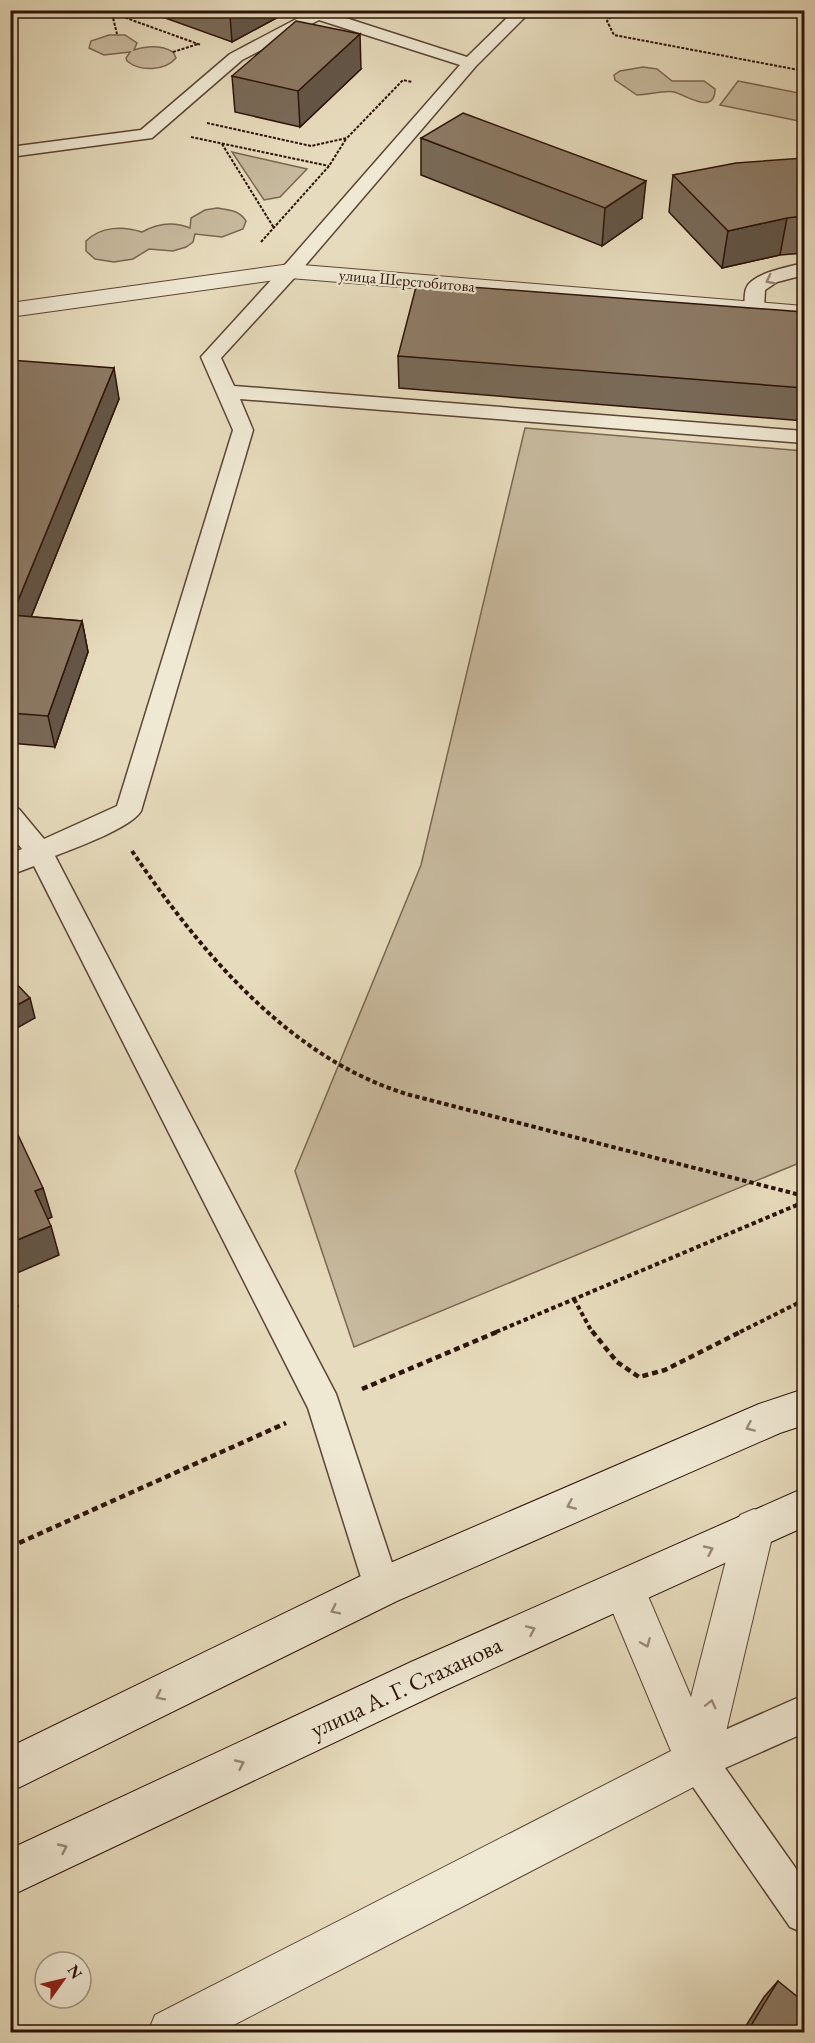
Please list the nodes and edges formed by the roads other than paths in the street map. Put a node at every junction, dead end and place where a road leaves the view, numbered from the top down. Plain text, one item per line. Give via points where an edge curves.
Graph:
1 (525, 10) edge
2 (316, 12) edge
3 (470, 63) junction
4 (10, 152) edge
5 (804, 269) edge
6 (290, 271) junction
7 (754, 309) junction
8 (10, 310) edge
9 (804, 313) edge
10 (226, 392) junction
11 (804, 437) edge
12 (10, 816) edge
13 (40, 852) junction
14 (10, 865) edge
15 (804, 1407) edge
16 (804, 1507) edge
17 (754, 1529) junction
18 (382, 1587) junction
19 (624, 1590) junction
20 (804, 1714) edge
21 (697, 1761) junction
22 (10, 1770) edge
23 (10, 1873) edge
24 (804, 1913) edge
25 (172, 2032) edge

1 - 3 lane
2 - 3 lane
2 - 4 lane via 236,57 146,134
3 - 6 lane
5 -> 7 lane via 770,278 756,288
6 - 7 street, улица Шерстобитова
6 - 8 street, улица Шерстобитова
6 - 10 lane via 211,357
7 - 9 street, улица Шерстобитова
10 - 11 lane
10 - 13 lane via 243,430 128,811
12 - 13 lane
13 - 14 lane
13 - 18 lane via 324,1405
15 -> 18 street
16 - 17 street, улица А. Г. Стаханова
19 -> 17 street, улица А. Г. Стаханова
21 -> 17 street
18 -> 22 street
19 -> 21 street
23 -> 19 street, улица А. Г. Стаханова via 426,1677
20 - 21 lane
21 - 24 lane
21 - 25 street

